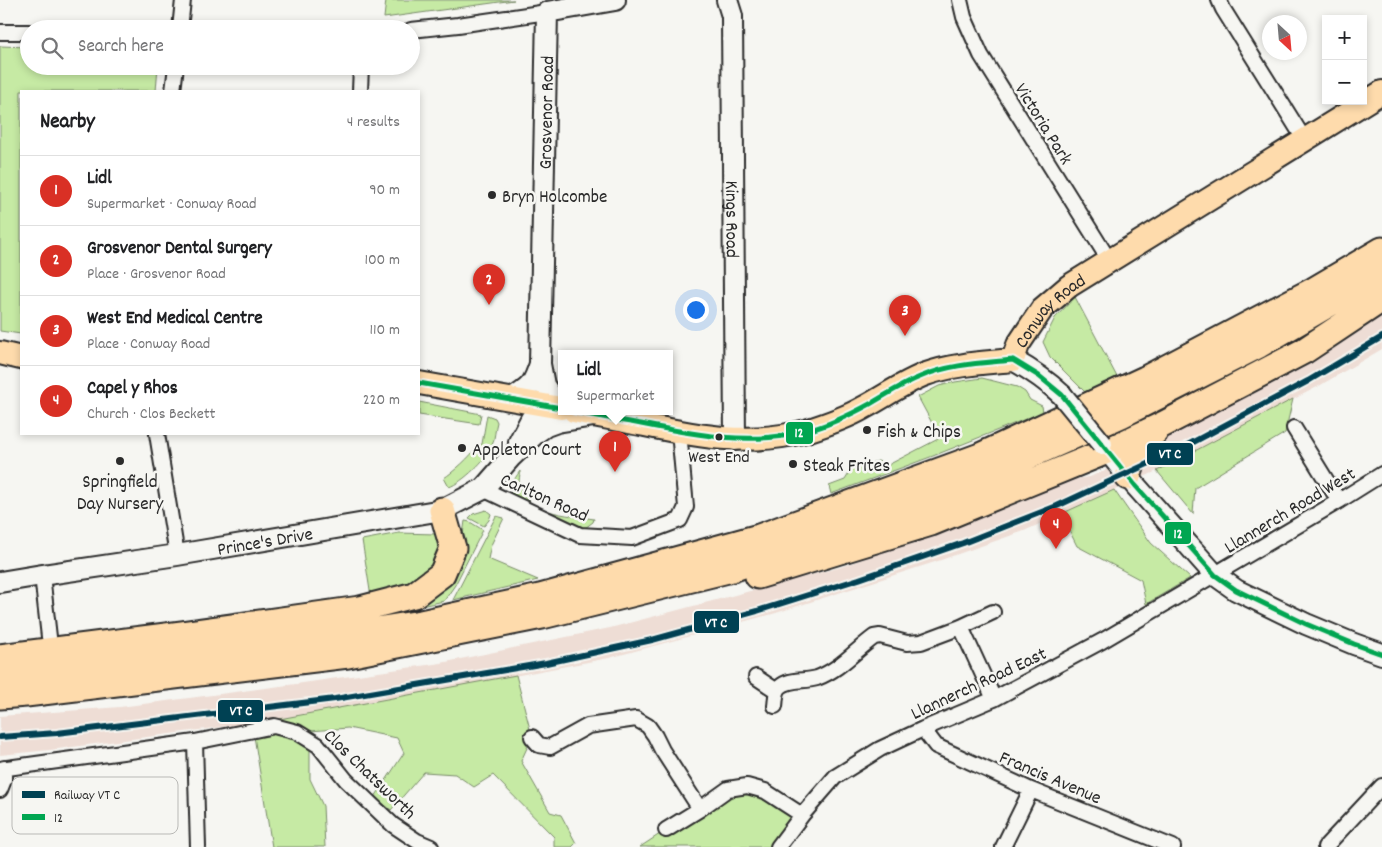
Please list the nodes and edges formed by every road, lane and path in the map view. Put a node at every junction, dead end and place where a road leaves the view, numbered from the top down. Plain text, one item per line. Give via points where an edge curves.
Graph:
1 (183, 0) edge
2 (615, 0) edge
3 (728, 0) edge
4 (960, 0) edge
5 (1219, 0) edge
6 (547, 12) junction
7 (181, 20) edge
8 (420, 29) edge
9 (0, 32) edge
10 (20, 32) edge
11 (175, 75) edge
12 (361, 75) edge
13 (173, 90) edge
14 (360, 90) edge
15 (1382, 92) edge
16 (1304, 139) junction
17 (1382, 250) edge
18 (1109, 260) junction
19 (1382, 273) edge
20 (1382, 299) edge
21 (0, 353) edge
22 (20, 358) edge
23 (1013, 360) junction
24 (540, 364) junction
25 (420, 383) edge
26 (512, 399) junction
27 (558, 402) edge
28 (558, 408) edge
29 (558, 410) edge
30 (593, 415) edge
31 (598, 416) junction
32 (1294, 428) dead end
33 (679, 432) junction
34 (157, 435) edge
35 (735, 440) junction
36 (511, 457) junction
37 (1121, 462) junction
38 (1382, 474) edge
39 (483, 489) junction
40 (1339, 501) junction
41 (442, 510) junction
42 (178, 555) junction
43 (42, 575) junction
44 (1215, 575) junction
45 (0, 582) edge
46 (993, 612) dead end
47 (961, 627) junction
48 (49, 637) dead end
49 (1382, 654) edge
50 (348, 655) junction
51 (0, 657) edge
52 (0, 674) edge
53 (756, 677) dead end
54 (777, 691) junction
55 (0, 696) edge
56 (994, 699) junction
57 (775, 706) dead end
58 (924, 729) junction
59 (532, 737) dead end
60 (195, 742) junction
61 (2, 768) edge
62 (1382, 786) edge
63 (0, 790) edge
64 (1031, 790) junction
65 (700, 809) junction
66 (802, 815) junction
67 (666, 830) dead end
68 (198, 847) edge
69 (431, 847) edge
70 (778, 847) edge
71 (1003, 847) edge
72 (1173, 847) edge
73 (1325, 847) edge

1 - 7 street
2 - 6 main road
3 - 35 main road, Kings Road via 732,16
4 - 18 street, Victoria Park via 980,55
5 - 16 street
6 - 8 street
6 - 24 main road, Grosvenor Road
9 - 10 street
11 - 13 street
12 - 14 street
15 - 16 main road, Conway Road
16 - 18 main road, Conway Road
17 - 52 highway via 1314,290 1145,379 980,456 759,537 540,597 421,623 281,645
18 - 23 main road, Conway Road via 1069,286 1042,309 1018,345
19 - 50 highway via 1259,345 1121,415 941,495 732,568 542,616
20 - 37 highway via 1304,351 1164,424
21 - 22 main road
23 - 35 main road, Conway Road via 962,365 927,374 832,422 782,436
23 - 37 main road, bridge via 1062,395
24 - 26 main road, Grosvenor Road via 535,380
24 - 27 main road, Grosvenor Road via 544,385
25 - 26 main road, Conway Road
26 - 28 main road, Conway Road
29 - 36 main road, Prince's Drive via 542,411 531,419
30 - 31 main road, Conway Road
31 - 33 main road, Conway Road
31 - 36 main road, Prince's Drive via 546,426
32 - 40 street
33 - 35 main road, Conway Road
33 - 39 street, Carlton Road via 686,507 680,520 632,538 580,535
34 - 42 street
36 - 39 main road, Prince's Drive
37 - 44 main road
37 - 50 highway via 727,586 549,625
38 - 40 street, Llannerch Road West
39 - 41 main road, Prince's Drive
40 - 44 street, Llannerch Road West
41 - 42 main road, Prince's Drive
41 - 51 highway via 453,548 442,574 414,595 360,609
42 - 43 main road, Prince's Drive
43 - 45 main road, Prince's Drive
43 - 48 street
44 - 49 main road via 1236,590 1314,627
44 - 56 street, Llannerch Road East
46 - 47 street
47 - 54 street via 921,642 874,637 833,670 815,678 790,682
47 - 56 street
50 - 55 highway
53 - 54 street
54 - 57 street
56 - 58 street, Llannerch Road East
58 - 64 street, Francis Avenue via 936,746
58 - 66 street, Llannerch Road East via 880,749 835,777
59 - 65 street via 539,745 550,747 588,726 636,719 652,731
60 - 61 street, Clos Chatsworth
60 - 68 street
60 - 69 street, Clos Chatsworth via 274,726 297,732 318,744 346,780 393,825
61 - 63 street via 4,780
62 - 73 street
64 - 71 street
64 - 72 street, Francis Avenue
65 - 66 street via 728,789 747,786 766,791
65 - 67 street
66 - 70 street, Llannerch Road East

